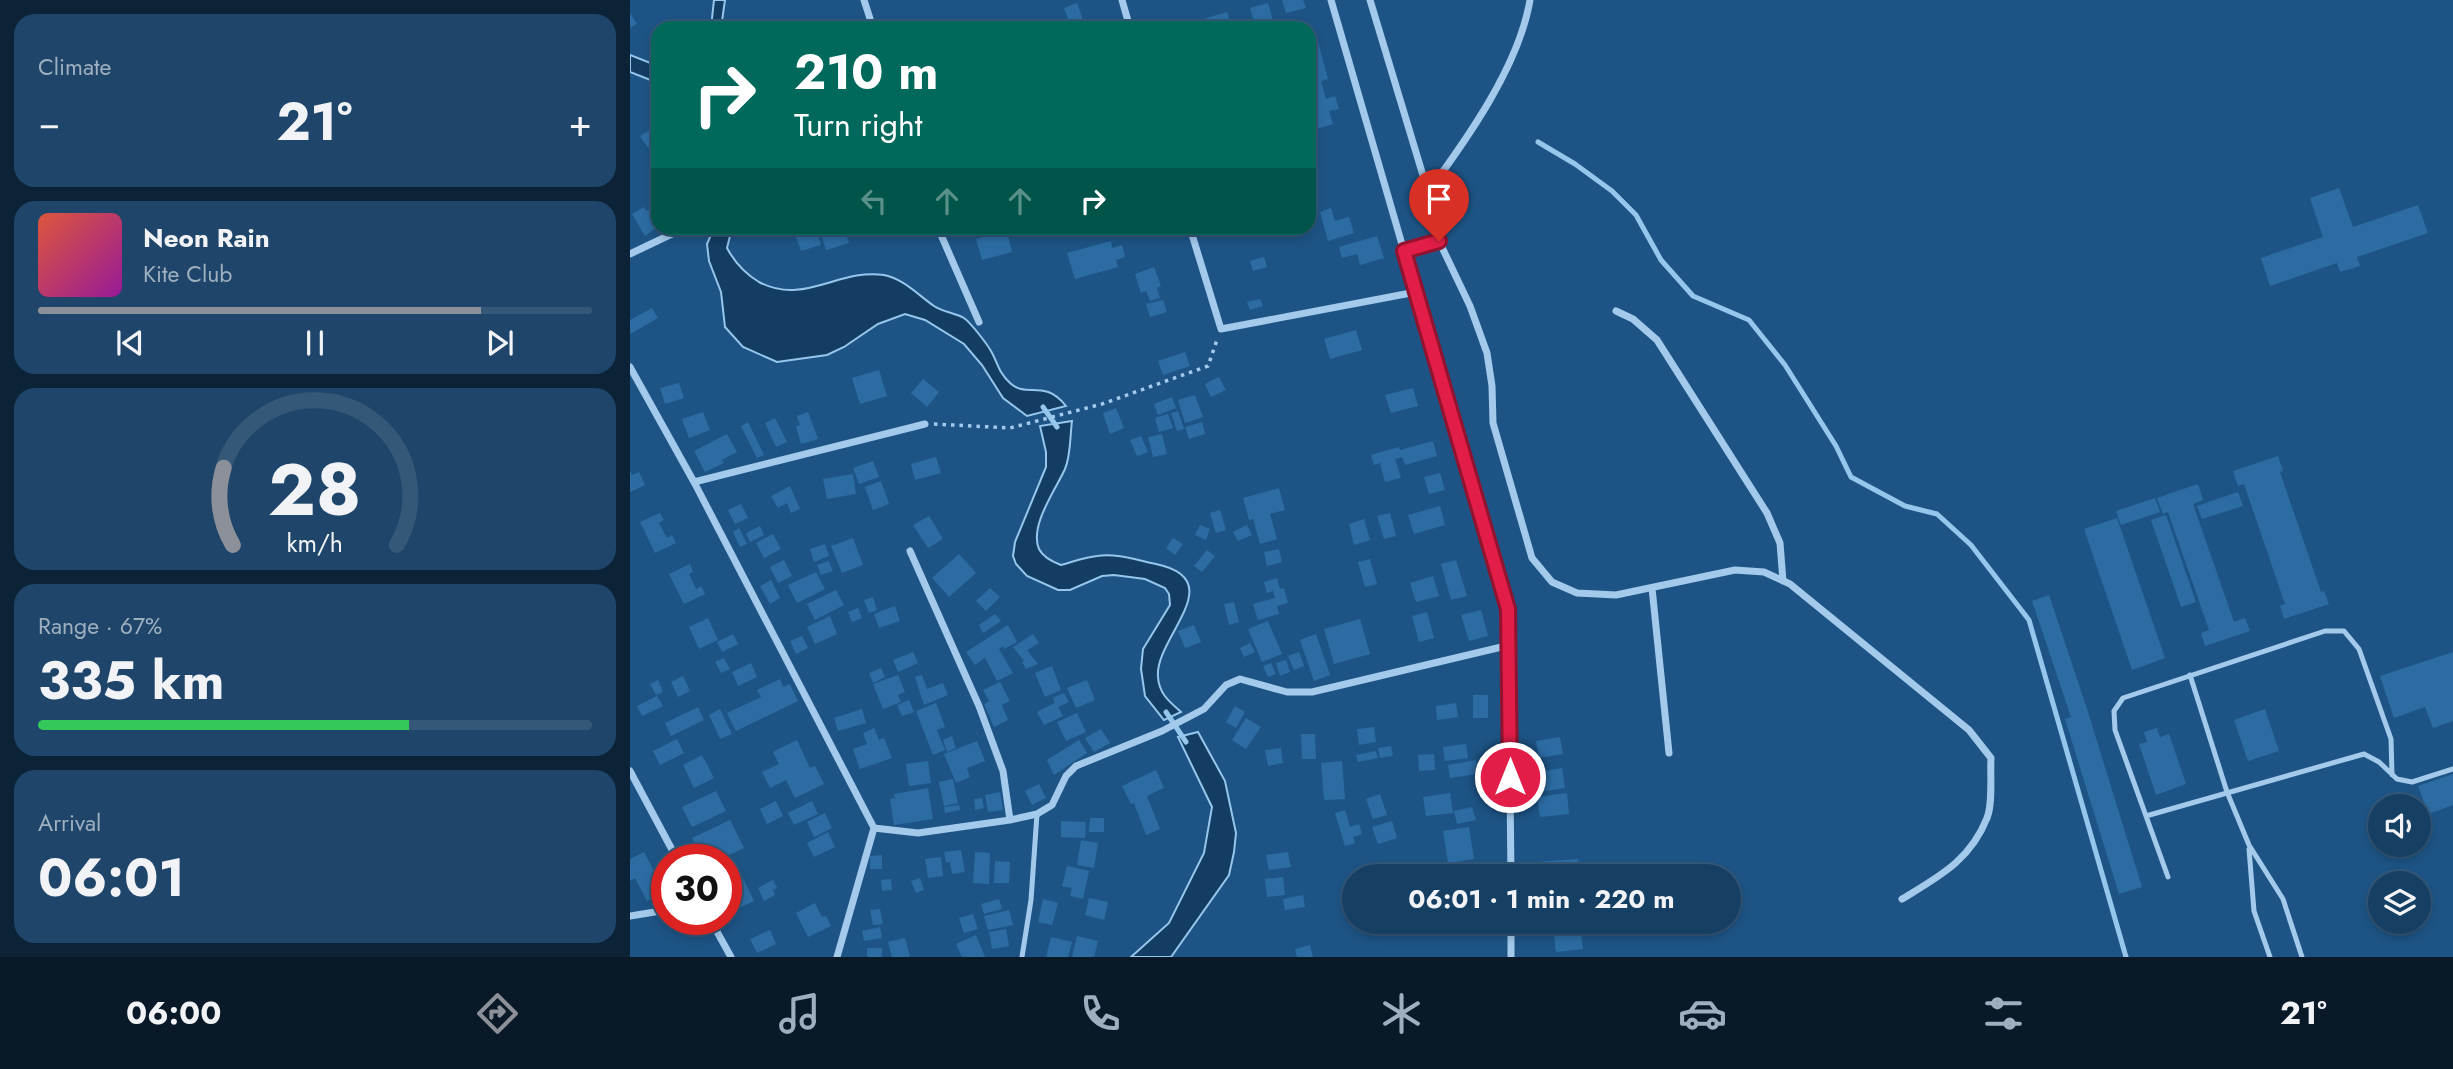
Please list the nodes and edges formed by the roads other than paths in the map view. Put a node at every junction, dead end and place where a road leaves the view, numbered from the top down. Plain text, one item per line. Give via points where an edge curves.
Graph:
1 (864, 0) edge
2 (1122, 0) edge
3 (1331, 0) edge
4 (1370, 0) edge
5 (1530, 0) edge
6 (871, 21) edge
7 (1128, 21) edge
8 (1428, 192) junction
9 (670, 235) edge
10 (941, 235) edge
11 (1192, 235) edge
12 (1439, 241) junction
13 (1404, 251) junction
14 (630, 254) edge
15 (1416, 292) junction
16 (1616, 312) dead end
17 (979, 323) dead end
18 (630, 367) edge
19 (925, 424) road end
20 (694, 482) junction
21 (910, 551) dead end
22 (1783, 581) junction
23 (1652, 588) junction
24 (1510, 645) junction
25 (2189, 675) junction
26 (1669, 753) dead end
27 (2453, 769) edge
28 (630, 771) edge
29 (2392, 775) junction
30 (2227, 792) junction
31 (1037, 814) junction
32 (2146, 816) junction
33 (1010, 820) junction
34 (874, 828) junction
35 (669, 844) edge
36 (2249, 845) junction
37 (1511, 864) edge
38 (2168, 877) dead end
39 (1902, 899) dead end
40 (651, 913) edge
41 (630, 916) edge
42 (1511, 934) edge
43 (719, 935) edge
44 (731, 957) edge
45 (837, 957) edge
46 (1022, 957) edge
47 (1511, 957) edge
48 (2270, 957) edge
49 (2302, 957) edge

1 - 6 street
2 - 7 street
3 - 13 street
4 - 8 street
5 - 8 street via 1507,71
8 - 12 street
9 - 14 street
10 - 17 street
11 - 15 street via 1221,330
12 - 13 street
12 - 23 street via 1487,353 1493,423 1532,558 1552,582 1577,593 1616,595
13 - 15 street
15 - 24 street via 1508,609
16 - 22 street via 1633,319 1657,341 1767,513 1780,543
18 - 20 street
19 - 20 street
20 - 34 street
21 - 33 street via 979,706 1003,771
22 - 23 street via 1764,572 1735,570
22 - 39 street via 1969,730 1991,758 1988,817 1972,844 1956,866
23 - 26 street
24 - 31 street via 1312,692 1287,692 1240,680 1226,685 1204,709 1076,766 1052,805
24 - 37 street
25 - 29 lane via 2325,631 2344,631 2359,649 2392,739
25 - 30 lane
25 - 32 lane via 2123,698 2114,711 2115,730
27 - 29 lane via 2412,782
28 - 35 street
29 - 30 lane via 2364,754
30 - 32 lane
30 - 36 lane
31 - 33 street
31 - 46 lane
32 - 38 lane
33 - 34 street via 918,833
34 - 45 street
36 - 48 lane via 2253,911
36 - 49 lane via 2283,899
40 - 41 street
42 - 47 street
43 - 44 street

